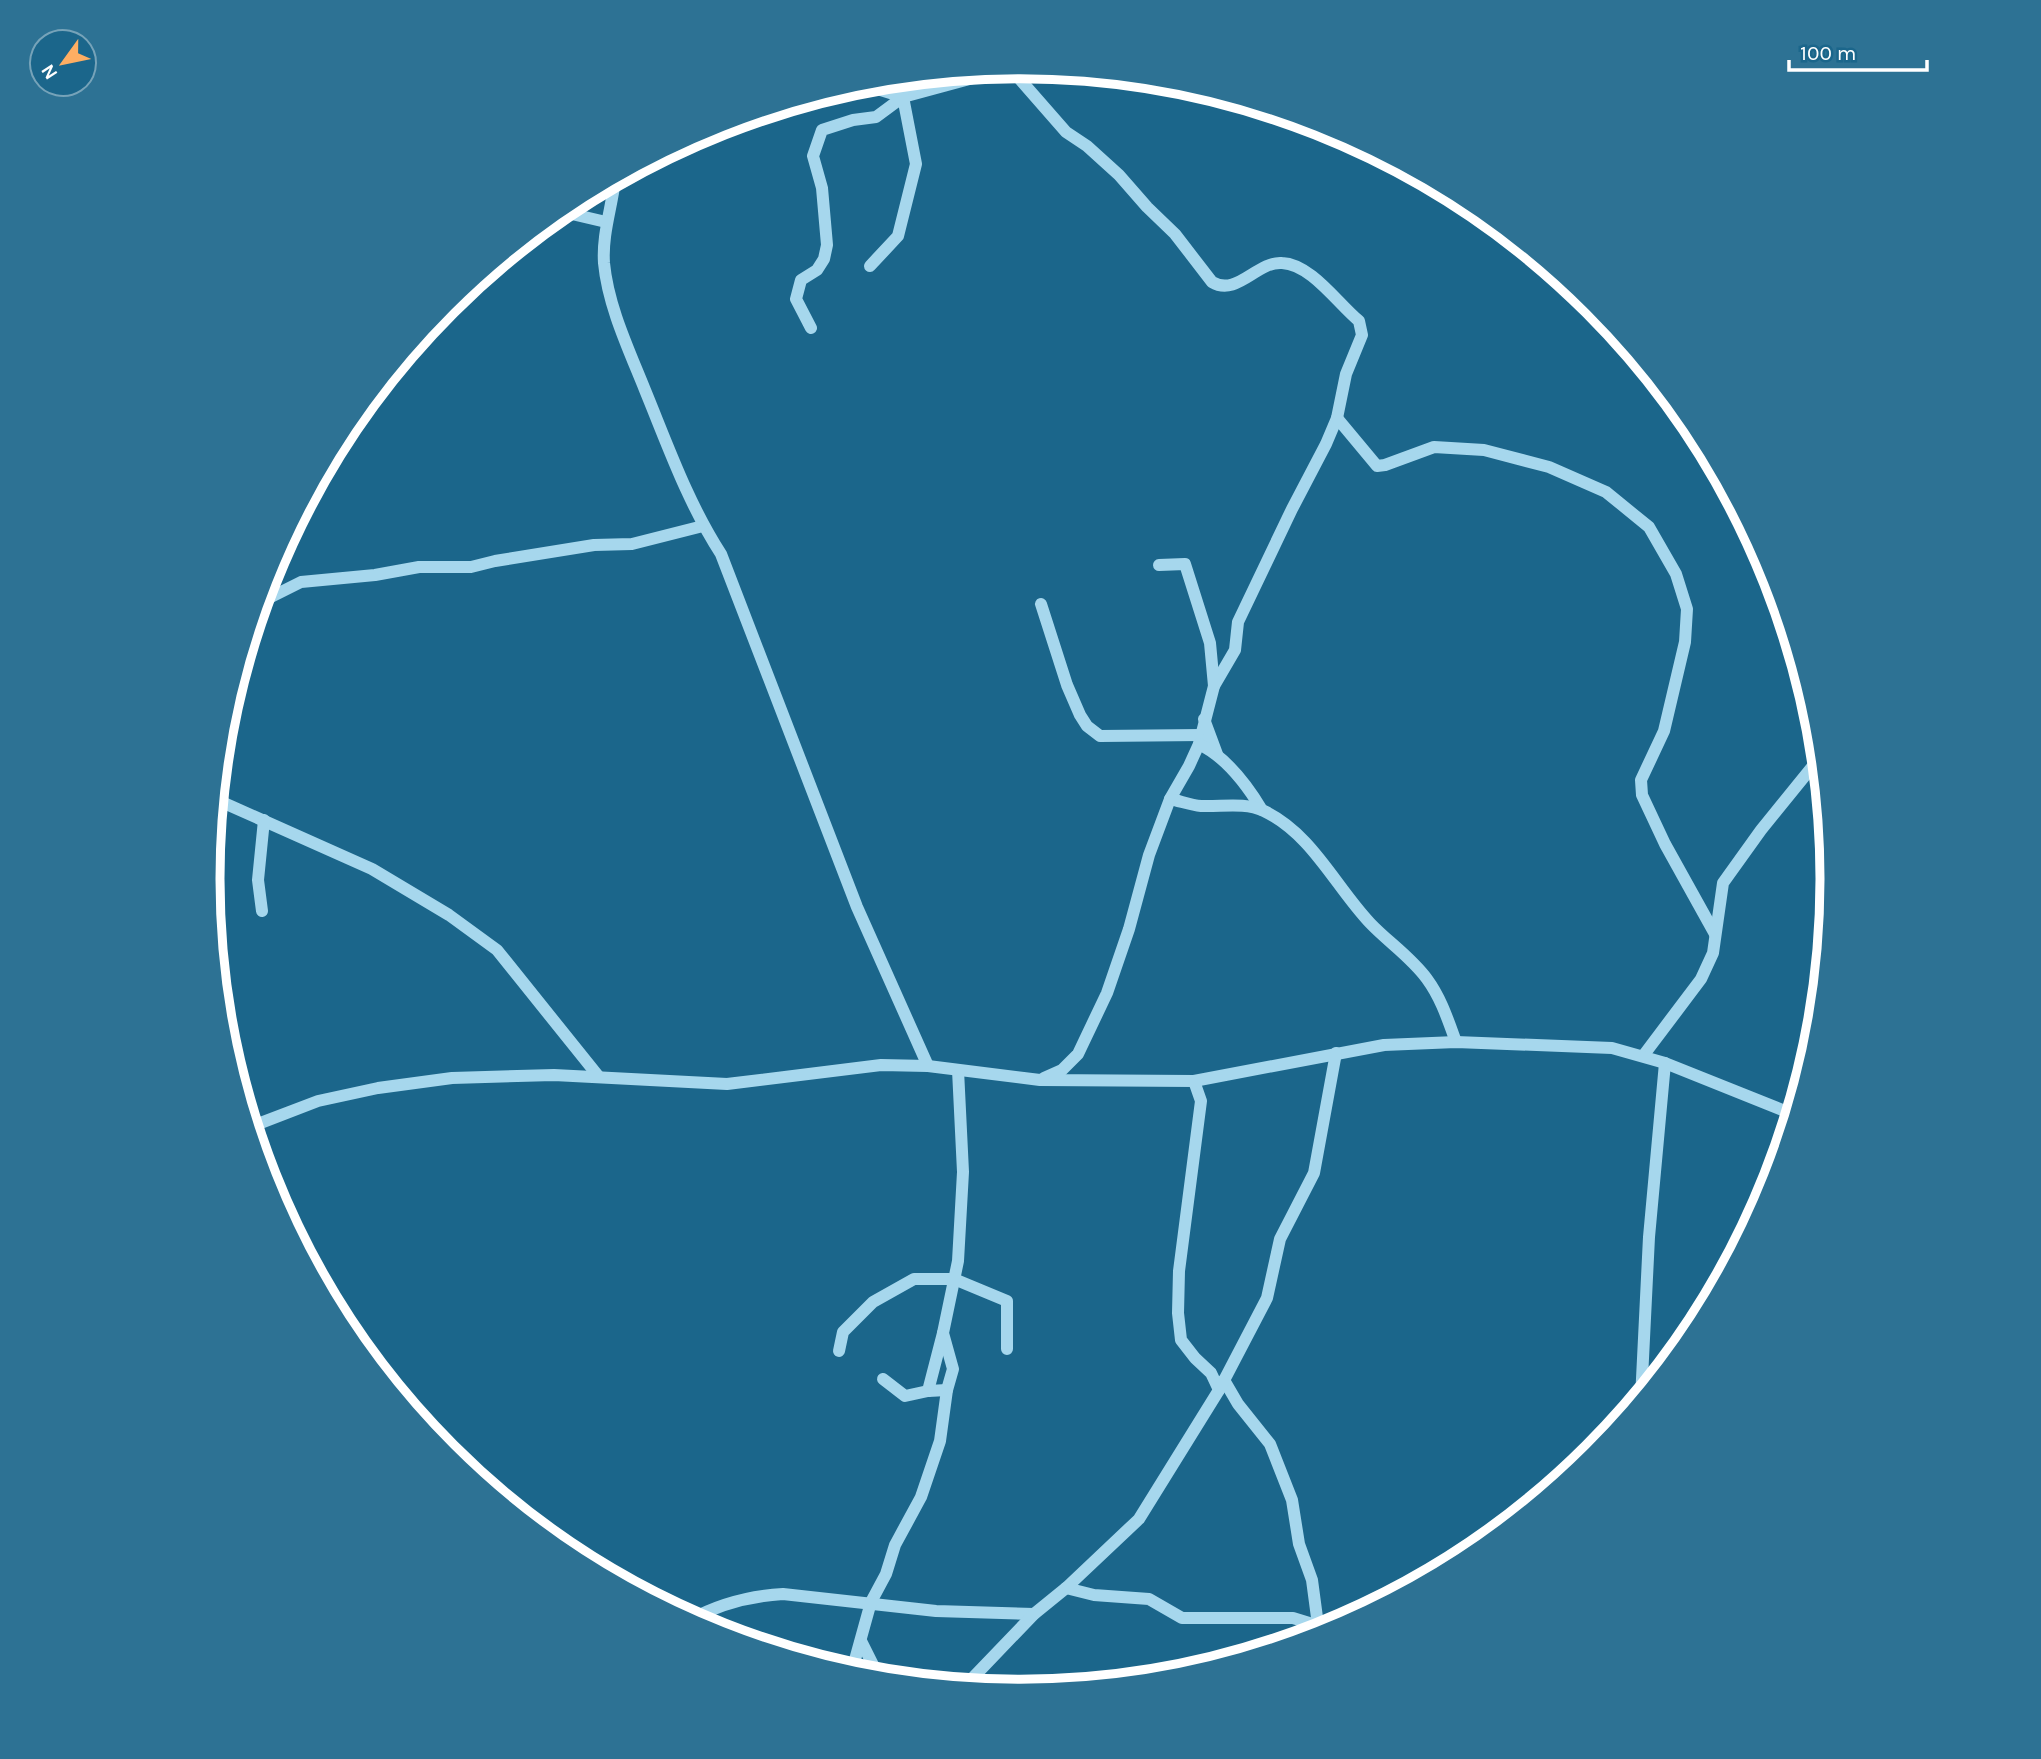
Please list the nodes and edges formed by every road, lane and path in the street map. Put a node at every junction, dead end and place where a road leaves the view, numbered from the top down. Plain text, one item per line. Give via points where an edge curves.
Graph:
1 (1019, 79) edge
2 (964, 80) edge
3 (902, 88) edge
4 (884, 91) edge
5 (903, 97) junction
6 (613, 191) edge
7 (575, 215) edge
8 (606, 222) junction
9 (870, 266) dead end
10 (811, 328) dead end
11 (1337, 418) junction
12 (703, 526) junction
13 (1159, 565) dead end
14 (272, 596) edge
15 (1041, 604) dead end
16 (1214, 686) junction
17 (1204, 719) junction
18 (1200, 739) junction
19 (1217, 754) junction
20 (1813, 766) edge
21 (1170, 799) junction
22 (224, 803) edge
23 (1262, 810) junction
24 (264, 820) junction
25 (262, 911) dead end
26 (1715, 934) junction
27 (1456, 1042) junction
28 (1336, 1053) junction
29 (1643, 1056) junction
30 (1074, 1058) junction
31 (1665, 1063) junction
32 (928, 1066) junction
33 (958, 1070) junction
34 (599, 1077) junction
35 (1041, 1080) junction
36 (1076, 1081) junction
37 (1194, 1081) junction
38 (1787, 1112) edge
39 (258, 1124) edge
40 (954, 1279) junction
41 (943, 1333) junction
42 (1007, 1349) dead end
43 (839, 1351) dead end
44 (883, 1379) dead end
45 (1642, 1384) edge
46 (1222, 1385) junction
47 (947, 1390) junction
48 (928, 1391) junction
49 (1066, 1588) junction
50 (871, 1602) junction
51 (703, 1614) edge
52 (1034, 1614) junction
53 (1318, 1623) edge
54 (1314, 1624) edge
55 (861, 1641) junction
56 (854, 1663) edge
57 (874, 1666) edge
58 (972, 1679) edge

1 - 11 street via 1066,132 1087,146 1175,234 1212,282 1229,286 1282,262 1313,277 1359,321 1359,343 1346,374
2 - 5 street
3 - 5 street
4 - 5 street
5 - 9 street via 916,164 898,236
5 - 10 street via 876,117 822,130 813,156 822,188 827,245 817,270 801,280 796,299
6 - 8 street
7 - 8 street
8 - 12 street via 604,262 612,300
11 - 16 street via 1238,622 1235,650
11 - 26 street via 1377,466 1434,447 1483,450 1549,467 1606,492 1649,527 1676,574 1687,609 1685,642 1664,731 1641,780 1642,795
12 - 14 street via 632,544 594,545 471,567 419,567 300,582
12 - 32 street via 721,554 857,907
13 - 16 street via 1185,564 1210,643
15 - 18 street via 1067,685 1087,726 1100,736
16 - 17 street
17 - 18 street
17 - 19 street
18 - 19 street
18 - 21 street
19 - 23 street
20 - 26 street via 1723,883
21 - 23 street via 1197,806
21 - 30 street via 1111,980
22 - 24 street
23 - 27 street via 1287,824 1314,851 1371,925 1427,979
24 - 25 street via 258,880
24 - 34 street via 372,869 497,950
26 - 29 street via 1713,953 1701,979
27 - 28 street via 1384,1045
27 - 29 street via 1612,1048
28 - 37 street
28 - 46 street via 1314,1173 1280,1239 1267,1298
29 - 31 street
30 - 35 street
30 - 36 street
31 - 38 street
31 - 45 street
32 - 33 street
32 - 34 street via 881,1065 727,1084
33 - 35 street
33 - 40 street via 963,1172
34 - 39 street via 452,1078 378,1088 318,1101
35 - 36 street
36 - 37 street
37 - 46 street via 1201,1101 1179,1271 1178,1313 1181,1340
40 - 41 street
40 - 42 street via 1007,1301
40 - 43 street via 914,1279 873,1302 843,1332
41 - 47 street via 953,1369
41 - 48 street
44 - 48 street via 905,1396
46 - 49 street via 1139,1519
46 - 53 street via 1270,1444 1292,1500
47 - 48 street
47 - 50 street via 940,1441 921,1497
49 - 52 street
49 - 54 street via 1149,1600 1182,1618 1293,1618
50 - 51 street via 783,1594 731,1602
50 - 52 street via 936,1611
50 - 55 street
52 - 58 street
55 - 56 street
55 - 57 street

